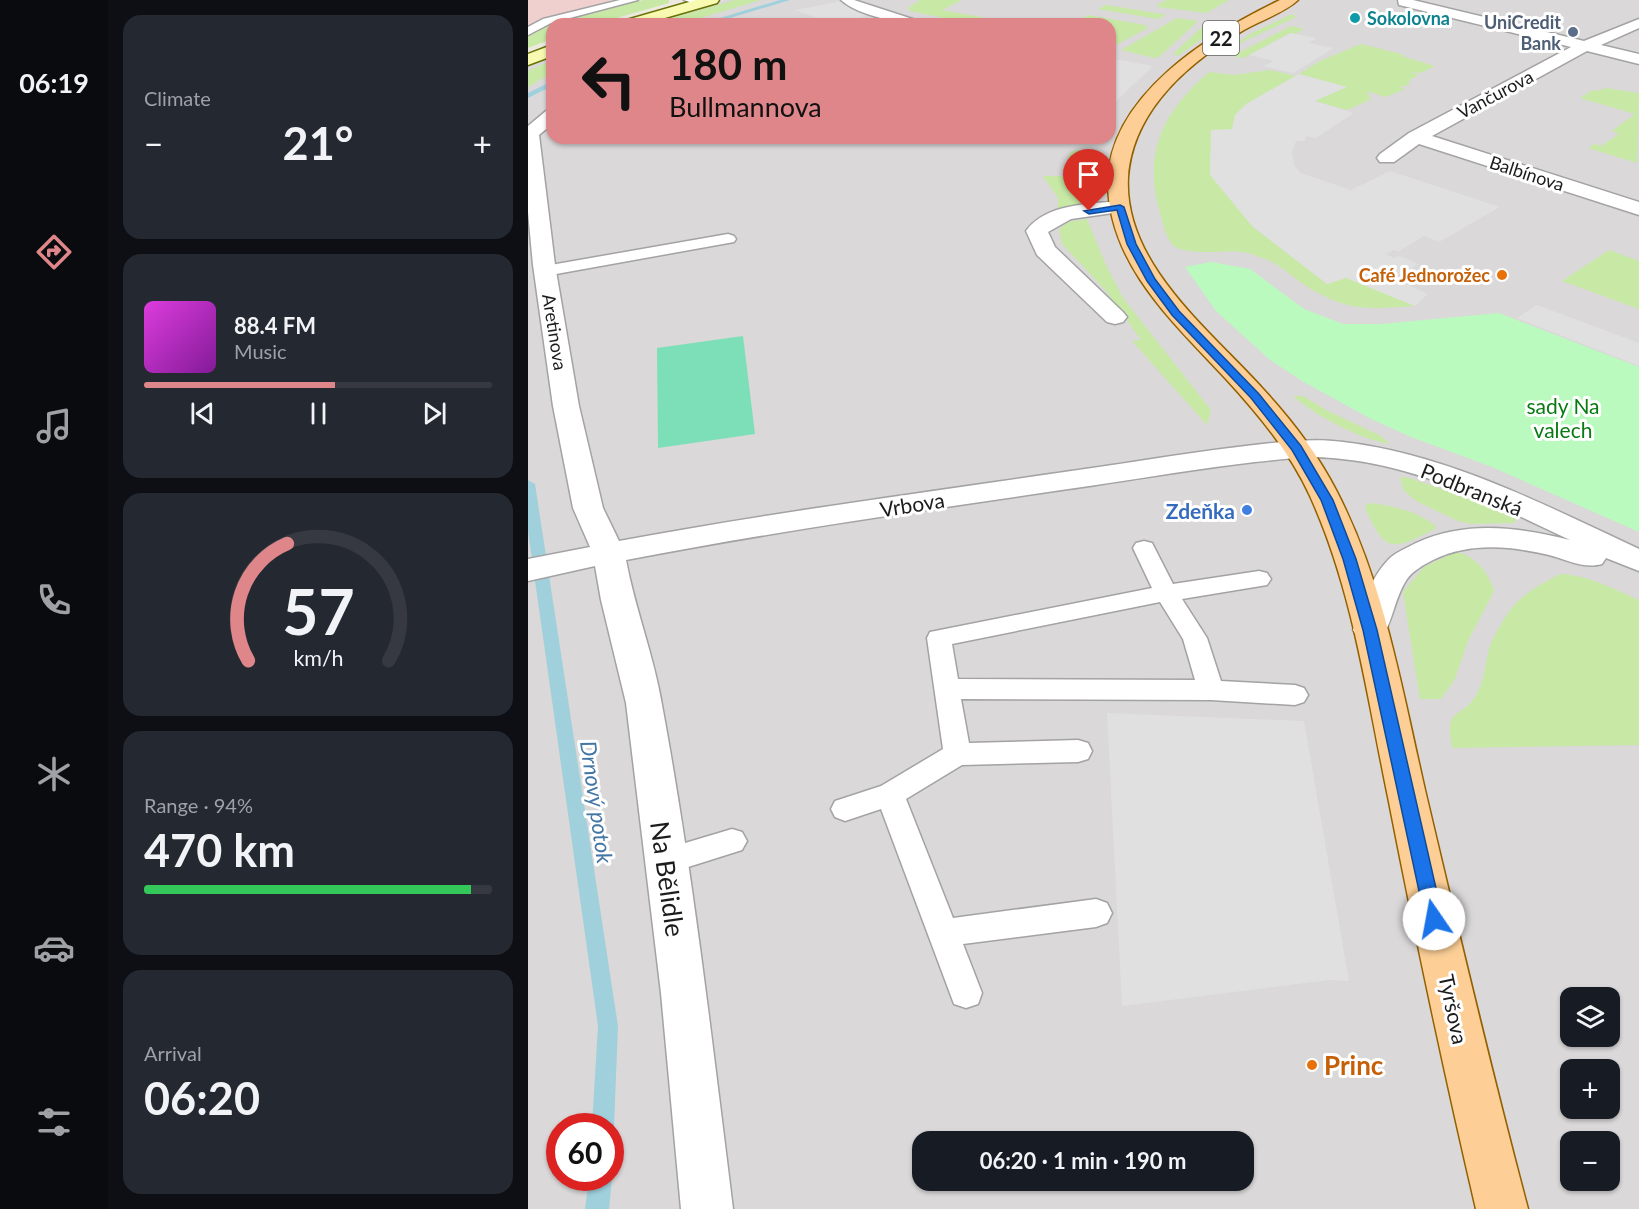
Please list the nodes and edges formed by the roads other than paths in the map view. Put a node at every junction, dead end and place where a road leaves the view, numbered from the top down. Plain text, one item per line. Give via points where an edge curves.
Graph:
1 (633, 0) edge
2 (846, 0) edge
3 (1291, 0) edge
4 (701, 1) edge
5 (1407, 1) edge
6 (883, 3) dead end
7 (863, 8) junction
8 (559, 18) edge
9 (647, 18) edge
10 (893, 18) edge
11 (546, 22) edge
12 (1639, 23) edge
13 (528, 32) edge
14 (1585, 46) junction
15 (546, 52) edge
16 (1639, 59) edge
17 (528, 60) edge
18 (546, 120) edge
19 (1416, 137) junction
20 (1387, 158) dead end
21 (1120, 207) junction
22 (1639, 209) edge
23 (728, 239) dead end
24 (545, 271) junction
25 (1115, 316) dead end
26 (1297, 449) junction
27 (1144, 548) dead end
28 (596, 556) junction
29 (1639, 561) edge
30 (528, 570) edge
31 (1639, 572) edge
32 (1259, 579) dead end
33 (1166, 593) junction
34 (1370, 630) junction
35 (947, 689) junction
36 (1210, 690) junction
37 (1295, 695) dead end
38 (1078, 751) dead end
39 (957, 754) junction
40 (890, 795) junction
41 (845, 808) dead end
42 (732, 842) dead end
43 (666, 861) junction
44 (1096, 913) dead end
45 (943, 933) junction
46 (966, 993) dead end
47 (707, 1209) edge
48 (1502, 1209) edge

1 - 8 lane
2 - 7 lane
3 - 21 main road, Tyršova / 22 via 1213,43 1139,112 1120,156
4 - 9 street
5 - 14 street
6 - 7 lane
7 - 10 lane
11 - 13 lane
12 - 14 street, Vančurova
14 - 16 street
14 - 19 street, Vančurova
15 - 17 street
18 - 24 street, Aretinova via 530,134
19 - 20 street, Vančurova
19 - 22 street, Balbínova
21 - 25 street via 1055,218 1036,231 1045,250
21 - 26 main road, Tyršova / 22 via 1132,244 1150,279
23 - 24 lane
24 - 28 street, Aretinova
26 - 28 street, Vrbova via 1195,461
26 - 29 street, Podbranská via 1356,452 1420,467
26 - 34 main road, Tyršova / 22 via 1334,516
27 - 33 lane
28 - 30 street, Vrbova
28 - 43 street, Na Bělidle via 617,600 644,703
31 - 34 street, Podbranská via 1553,545 1497,537 1461,539 1432,547 1401,566 1386,585
32 - 33 lane
33 - 35 lane via 939,638
33 - 36 lane via 1195,638
34 - 48 main road, Tyršova / 22
35 - 36 lane
35 - 39 lane
36 - 37 lane
38 - 39 lane
39 - 40 lane
40 - 41 lane
40 - 45 lane
42 - 43 lane
43 - 47 street, Na Bělidle
44 - 45 lane
45 - 46 lane

